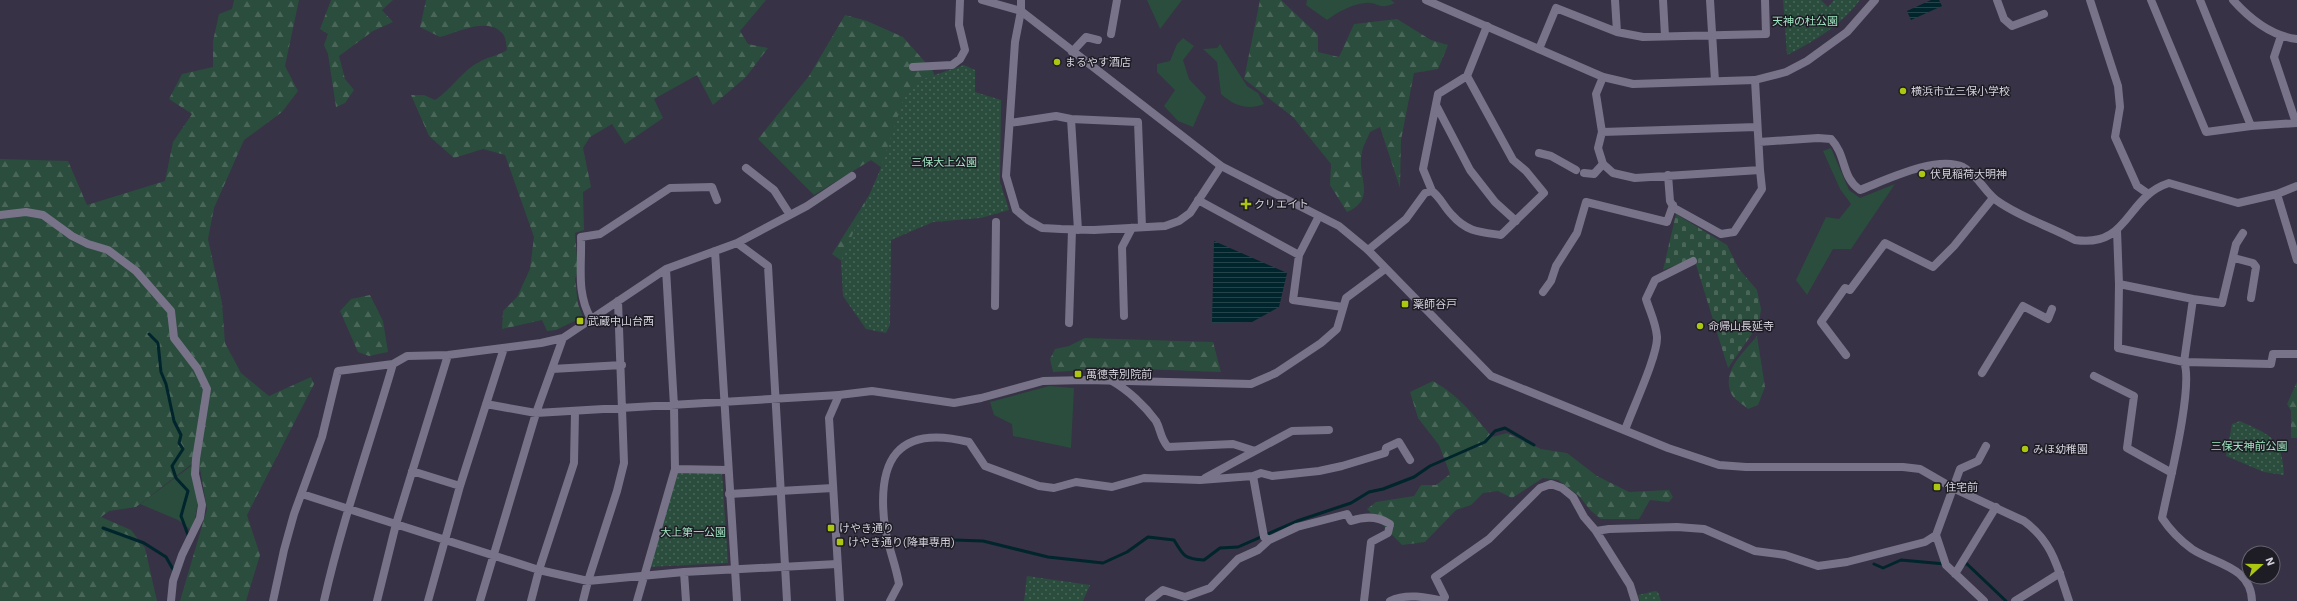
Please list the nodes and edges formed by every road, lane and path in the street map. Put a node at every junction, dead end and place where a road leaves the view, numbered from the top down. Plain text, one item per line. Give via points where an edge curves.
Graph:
1 (960, 0) edge
2 (982, 0) edge
3 (1021, 0) edge
4 (1117, 0) edge
5 (1426, 0) edge
6 (1615, 0) edge
7 (1663, 0) edge
8 (1710, 0) edge
9 (1765, 0) edge
10 (1875, 0) edge
11 (1997, 0) edge
12 (2090, 0) edge
13 (2151, 0) edge
14 (2200, 0) edge
15 (2233, 0) edge
16 (1558, 4) edge
17 (1021, 11) junction
18 (2044, 14) dead end
19 (1487, 26) junction
20 (1616, 32) junction
21 (1111, 34) dead end
22 (1711, 34) junction
23 (1665, 36) junction
24 (2281, 36) junction
25 (2297, 39) edge
26 (1098, 40) dead end
27 (1539, 49) junction
28 (1072, 52) junction
29 (913, 67) dead end
30 (1468, 76) junction
31 (1603, 77) junction
32 (1755, 80) junction
33 (1715, 81) junction
34 (1436, 104) junction
35 (1072, 119) junction
36 (1010, 123) junction
37 (2296, 123) edge
38 (2251, 126) junction
39 (1757, 127) junction
40 (1602, 132) junction
41 (1759, 142) junction
42 (1538, 153) dead end
43 (1603, 164) junction
44 (1221, 166) junction
45 (746, 168) dead end
46 (1576, 170) dead end
47 (1760, 170) junction
48 (1584, 173) dead end
49 (1668, 175) junction
50 (852, 176) dead end
51 (2297, 186) edge
52 (1432, 191) junction
53 (2148, 193) junction
54 (2277, 194) junction
55 (1993, 198) junction
56 (717, 200) dead end
57 (1198, 200) junction
58 (1672, 205) junction
59 (790, 214) junction
60 (0, 215) edge
61 (1319, 216) junction
62 (1516, 221) junction
63 (996, 222) dead end
64 (1142, 227) junction
65 (1132, 228) junction
66 (1075, 230) junction
67 (2117, 230) junction
68 (2242, 233) dead end
69 (737, 243) junction
70 (1368, 250) junction
71 (715, 251) junction
72 (1299, 255) junction
73 (2234, 258) junction
74 (2297, 260) edge
75 (1693, 261) dead end
76 (666, 269) junction
77 (1385, 269) junction
78 (2119, 284) junction
79 (1543, 292) dead end
80 (2193, 298) junction
81 (2252, 298) dead end
82 (618, 301) junction
83 (995, 306) dead end
84 (1343, 307) junction
85 (2052, 309) dead end
86 (1124, 316) dead end
87 (591, 319) junction
88 (1069, 323) dead end
89 (563, 338) junction
90 (504, 348) junction
91 (2297, 354) edge
92 (448, 355) junction
93 (1846, 355) dead end
94 (2184, 362) junction
95 (393, 364) junction
96 (622, 365) junction
97 (552, 369) junction
98 (1982, 374) dead end
99 (2094, 376) dead end
100 (1112, 381) junction
101 (839, 395) junction
102 (774, 399) junction
103 (725, 402) junction
104 (486, 404) junction
105 (674, 406) junction
106 (624, 407) junction
107 (575, 412) junction
108 (536, 413) junction
109 (1329, 430) dead end
110 (1624, 430) junction
111 (1986, 446) dead end
112 (1255, 451) junction
113 (1410, 460) dead end
114 (675, 469) junction
115 (728, 470) junction
116 (412, 471) junction
117 (2172, 473) junction
118 (1253, 476) junction
119 (1200, 480) junction
120 (460, 486) junction
121 (833, 488) junction
122 (1953, 488) junction
123 (780, 492) junction
124 (302, 494) junction
125 (729, 494) junction
126 (1996, 507) junction
127 (348, 508) junction
128 (396, 524) junction
129 (1596, 531) junction
130 (1936, 535) junction
131 (444, 539) junction
132 (1269, 540) junction
133 (492, 554) junction
134 (837, 564) junction
135 (735, 568) junction
136 (785, 568) junction
137 (539, 570) junction
138 (684, 572) junction
139 (2060, 573) junction
140 (1955, 574) junction
141 (643, 576) junction
142 (588, 581) junction
143 (171, 601) edge
144 (273, 601) edge
145 (324, 601) edge
146 (377, 601) edge
147 (428, 601) edge
148 (480, 601) edge
149 (531, 601) edge
150 (583, 601) edge
151 (637, 601) edge
152 (686, 601) edge
153 (737, 601) edge
154 (787, 601) edge
155 (840, 601) edge
156 (890, 601) edge
157 (1149, 601) edge
158 (1364, 601) edge
159 (1390, 601) edge
160 (1443, 601) edge
161 (1635, 601) edge
162 (1984, 601) edge
163 (2014, 601) edge
164 (2069, 601) edge
165 (2252, 601) edge

1 - 29 street via 959,25 965,50 960,60 952,65
2 - 17 street
3 - 17 street
4 - 21 street
5 - 19 street
6 - 20 street
7 - 23 street
8 - 22 street
9 - 22 street via 1766,34
10 - 32 street via 1847,32 1807,61 1786,72
11 - 18 street via 2004,19 2012,26
12 - 53 street via 2118,86 2120,107 2115,137 2137,186
13 - 38 street via 2206,132
14 - 38 street
15 - 24 street via 2245,14
16 - 20 street
16 - 27 street
17 - 28 street
17 - 36 street
19 - 27 street
19 - 30 street
20 - 23 street via 1643,37
22 - 23 street
22 - 33 street
24 - 25 street
24 - 37 street via 2274,57
26 - 28 street via 1086,36
27 - 31 street
28 - 44 street
30 - 34 street via 1438,94
30 - 62 street via 1513,160 1544,193
31 - 33 street via 1633,84
31 - 40 street via 1596,94
32 - 33 street
32 - 39 street
34 - 52 street via 1423,169
34 - 62 street via 1470,170 1495,202
35 - 36 street via 1056,116
35 - 64 street via 1138,122
35 - 66 street
36 - 66 street via 1006,176 1016,210 1042,228
37 - 38 street
39 - 40 street
39 - 41 street
40 - 43 street via 1598,148
41 - 47 street
41 - 55 street via 1831,139 1838,147 1851,183 1860,190 1906,173 1947,164 1963,167
42 - 46 street via 1551,156
43 - 48 street via 1594,174
43 - 49 street via 1613,173 1626,177
44 - 57 street
44 - 61 street
45 - 59 street via 774,190
47 - 49 street
47 - 58 street via 1762,189 1734,232 1721,234
49 - 58 street
50 - 59 street
51 - 54 street
52 - 62 street via 1451,215 1469,230 1501,235
52 - 70 street via 1425,193 1406,219
53 - 54 street via 2169,183 2238,204
53 - 67 street
54 - 74 street
55 - 67 street via 2075,240 2101,240
55 - 93 street via 1954,246 1933,266 1885,243 1850,290 1845,288 1822,322
56 - 87 street via 712,187 670,188 600,234 581,237 580,279 583,304
57 - 64 street via 1190,213 1179,221 1165,226
57 - 72 street
58 - 79 street via 1667,222 1586,202 1577,233
59 - 69 street
60 - 143 street via 26,212 43,215 72,236 108,250 136,272 170,311 174,338 208,389 195,474 202,505 200,518 182,555
61 - 70 street via 1339,226
61 - 72 street
63 - 83 street
64 - 65 street
65 - 66 street
65 - 86 street via 1122,247
66 - 88 street
67 - 78 street
68 - 73 street via 2236,244
69 - 71 street
69 - 102 street via 768,266
70 - 77 street
71 - 76 street
71 - 103 street
72 - 84 street via 1293,300
73 - 80 street via 2222,303
73 - 81 street via 2253,263 2256,267
75 - 110 street via 1655,280 1646,299 1652,312 1657,338 1654,353
76 - 82 street
76 - 105 street
77 - 84 street via 1353,291 1346,298
77 - 110 street via 1491,376
78 - 80 street
78 - 94 street via 2118,348
80 - 94 street
82 - 87 street
82 - 96 street
84 - 100 street via 1337,329 1321,343 1265,379 1251,384
85 - 98 street via 2048,319 2023,306
87 - 89 street
89 - 90 street
89 - 97 street
90 - 92 street
90 - 104 street
91 - 94 street via 2273,354 2271,364
92 - 95 street via 407,356
92 - 116 street
94 - 117 street via 2187,370 2183,411
95 - 124 street via 338,371 322,438
95 - 127 street via 369,449
96 - 97 street
96 - 106 street
97 - 108 street
99 - 117 street via 2134,396 2127,448
100 - 101 street via 1043,381 954,403 872,391
100 - 112 street via 1123,387 1150,414 1157,423 1161,439 1168,447 1233,444
101 - 102 street
101 - 121 street via 829,418
102 - 103 street
102 - 123 street
103 - 105 street
103 - 115 street
104 - 108 street
104 - 120 street
105 - 106 street
105 - 114 street
106 - 107 street
106 - 142 street via 624,462 615,499
107 - 108 street
107 - 137 street via 574,463
108 - 133 street
109 - 112 street via 1292,431
110 - 122 street via 1719,465 1903,467 1920,470
111 - 122 street via 1978,461 1960,469
112 - 119 street
113 - 118 street via 1399,442 1386,448 1384,453 1342,466 1272,476 1261,473
114 - 115 street
114 - 141 street
115 - 125 street
116 - 120 street
116 - 128 street
117 - 165 street via 2162,518 2169,529 2196,551 2230,565 2247,583
118 - 119 street
118 - 132 street via 1264,537
119 - 156 street via 1144,478 1112,487 1076,482 1054,488 1039,486 985,466 969,442 932,437 916,440 900,447 890,461 885,479 885,528 899,584
120 - 131 street
121 - 123 street
121 - 134 street
122 - 126 street
122 - 130 street
123 - 125 street
123 - 136 street
124 - 127 street
124 - 144 street via 284,550
125 - 135 street
126 - 139 street via 2033,528 2046,542
126 - 140 street
127 - 128 street
127 - 145 street
128 - 131 street
128 - 146 street
129 - 130 street via 1639,528 1704,529 1755,551 1785,555 1818,566 1847,562 1925,542
129 - 160 street via 1573,497 1562,488 1551,484 1540,488 1488,539 1435,577 1445,596
129 - 161 street via 1630,585
130 - 140 street via 1946,565
131 - 133 street
131 - 147 street
132 - 157 street via 1258,550 1238,558 1210,588 1185,598 1163,590
132 - 158 street via 1297,527 1347,514 1351,521 1360,517 1380,518 1390,524 1388,533 1371,542
133 - 137 street
133 - 148 street
134 - 136 street
134 - 155 street
135 - 136 street
135 - 138 street
135 - 153 street
136 - 154 street
137 - 142 street
137 - 149 street
138 - 141 street
138 - 152 street
139 - 163 street
139 - 164 street
140 - 162 street
141 - 142 street
141 - 151 street
142 - 150 street
159 - 160 street via 1402,597

